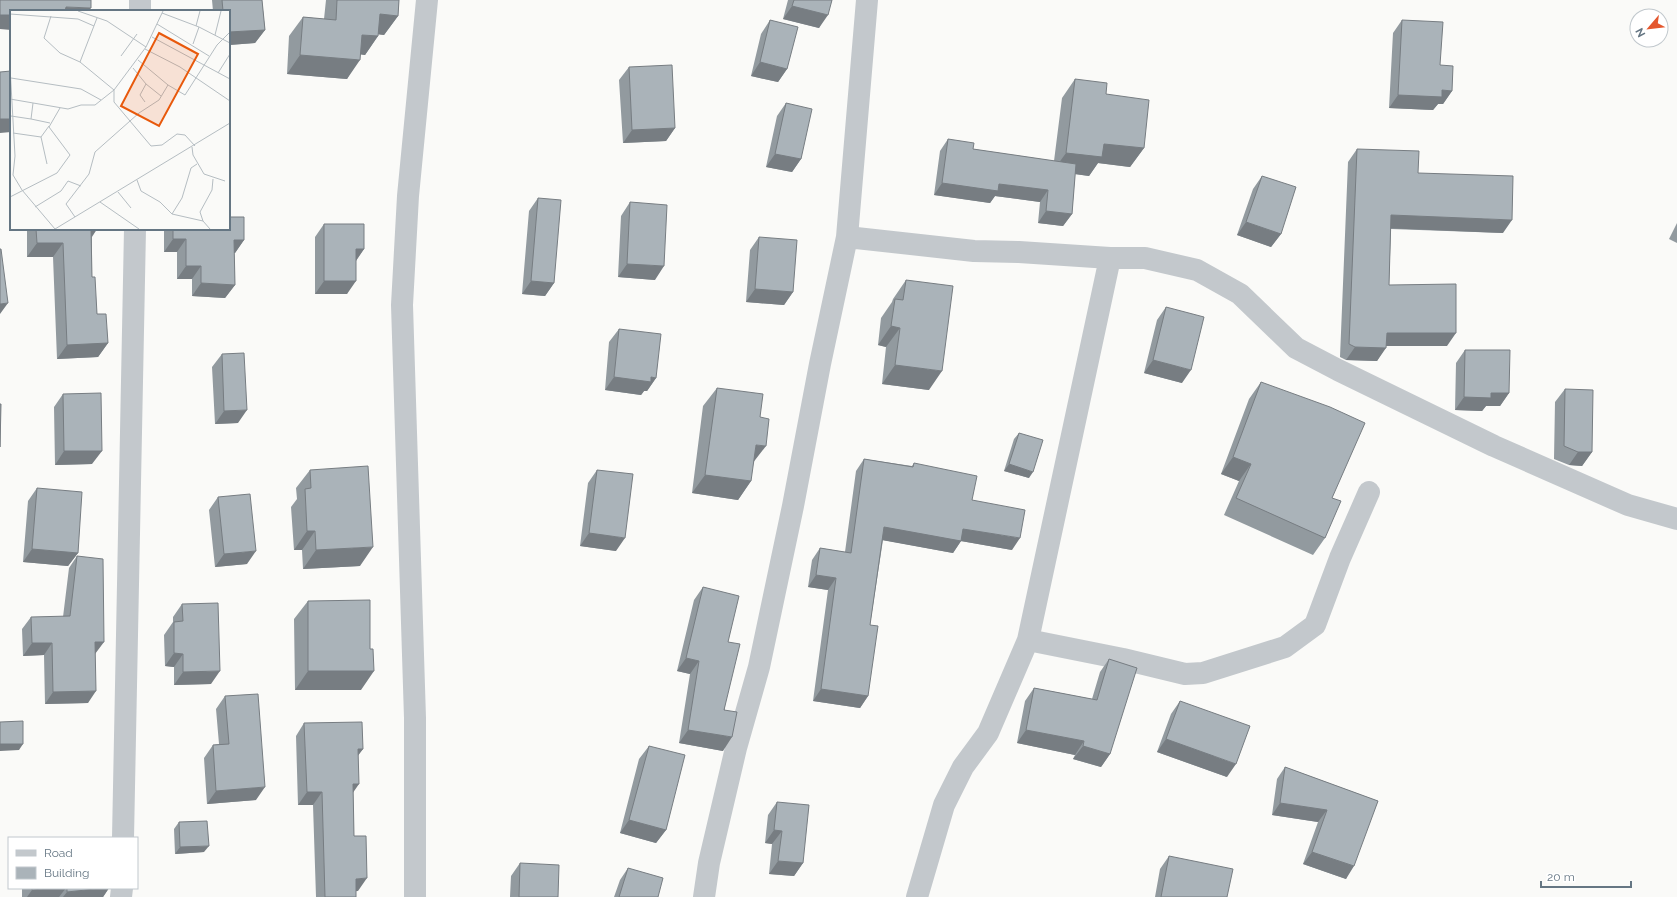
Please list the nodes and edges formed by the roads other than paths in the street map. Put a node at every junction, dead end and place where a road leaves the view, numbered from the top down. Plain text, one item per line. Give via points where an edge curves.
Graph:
1 (427, 0) edge
2 (867, 0) edge
3 (135, 230) edge
4 (847, 236) junction
5 (1110, 258) junction
6 (1369, 492) dead end
7 (1677, 520) edge
8 (1028, 640) junction
9 (123, 837) edge
10 (415, 897) edge
11 (704, 897) edge
12 (917, 897) edge

1 - 10 street via 408,196 402,305 415,718
2 - 4 street
3 - 9 street
4 - 5 street via 974,251
4 - 11 street via 794,506 759,667 736,748 709,863
5 - 7 street via 1145,258 1197,270 1240,294 1296,348 1338,370 1501,449 1628,505
5 - 8 street
6 - 8 street via 1340,558 1315,625 1285,647 1203,673 1185,674
8 - 12 street via 988,733 964,767 944,805

